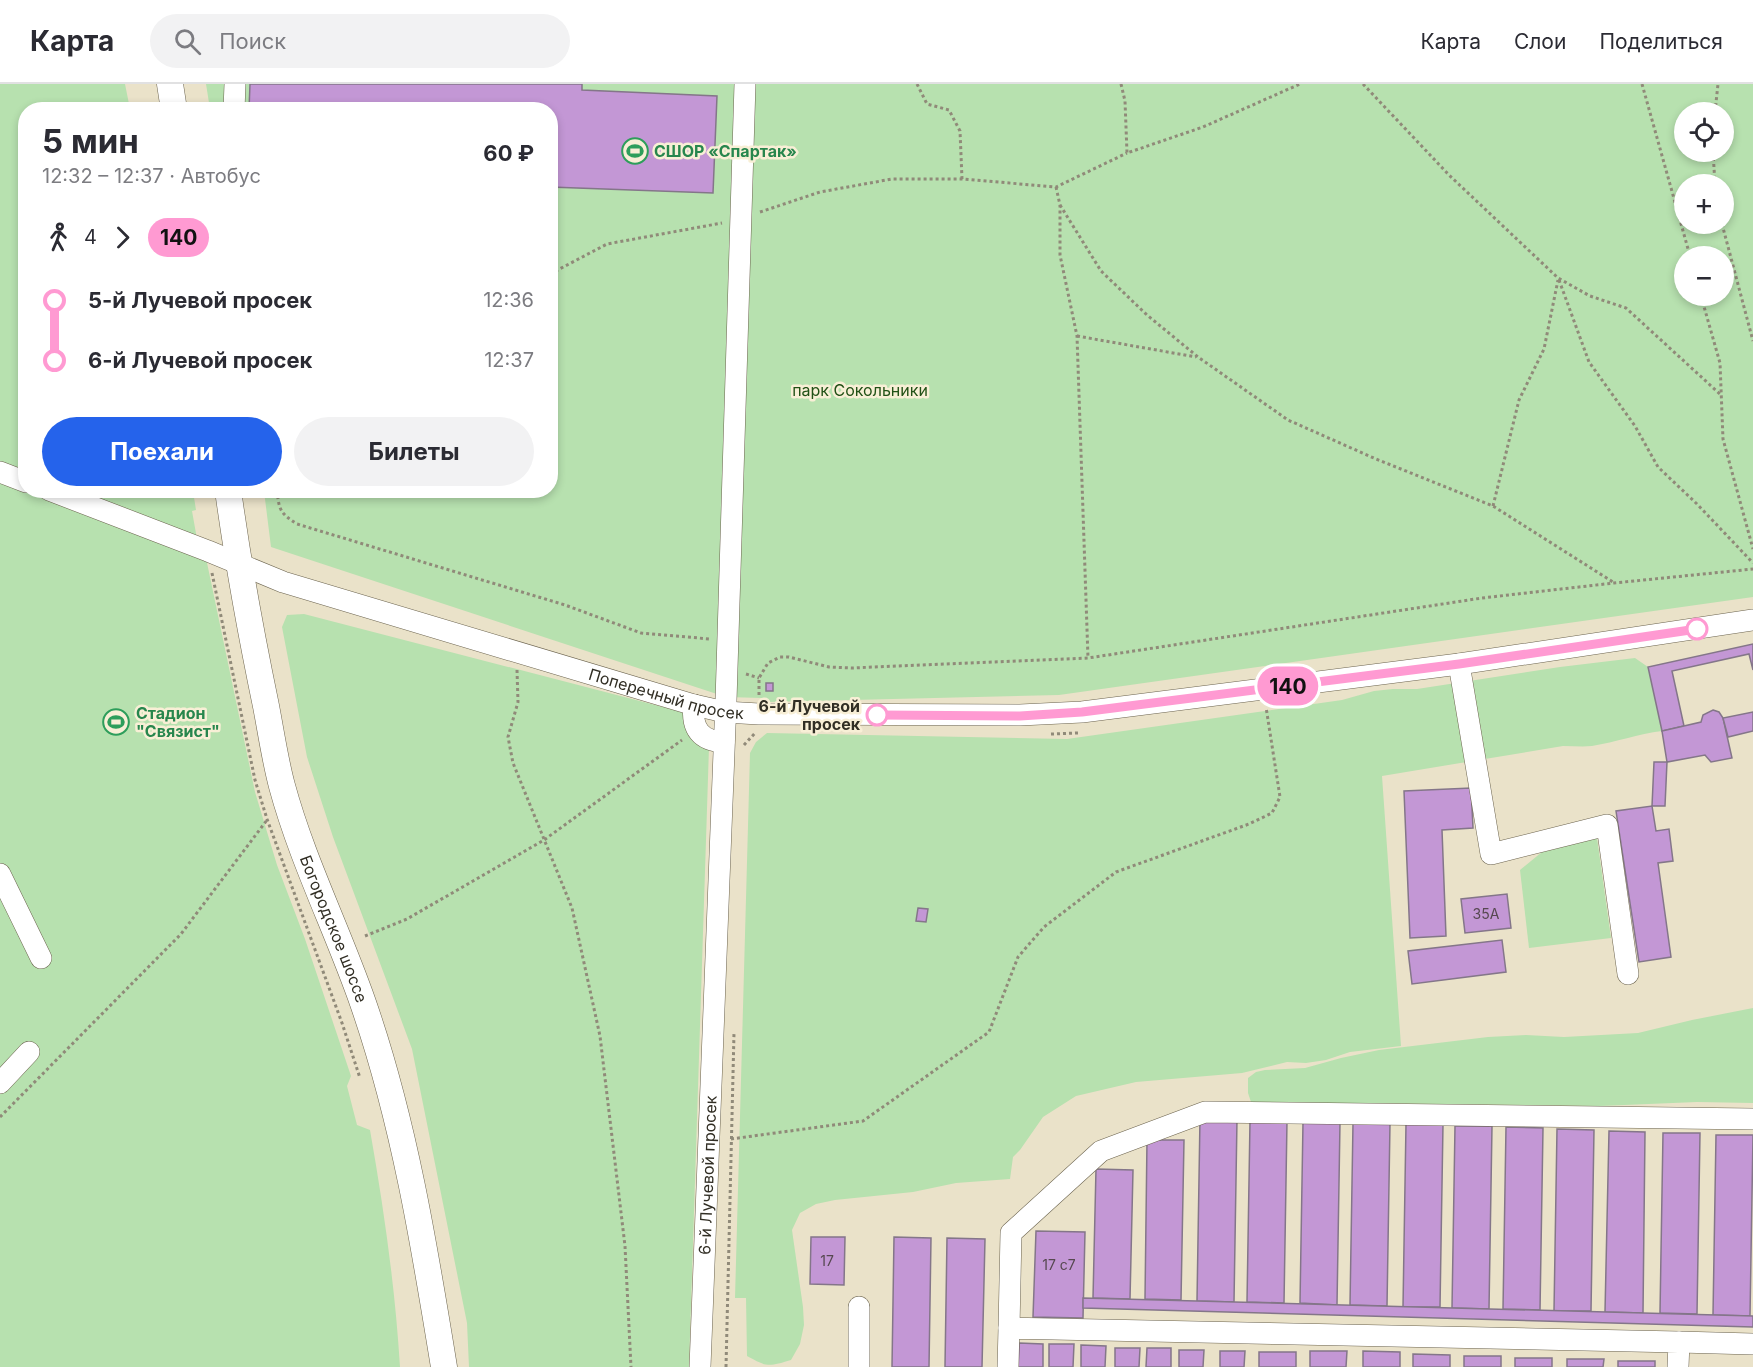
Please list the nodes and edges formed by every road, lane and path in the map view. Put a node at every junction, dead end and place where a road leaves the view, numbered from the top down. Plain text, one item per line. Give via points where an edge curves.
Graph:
1 (170, 84) edge
2 (235, 84) edge
3 (745, 84) edge
4 (917, 84) edge
5 (1121, 84) edge
6 (1300, 84) edge
7 (1363, 84) edge
8 (1642, 84) edge
9 (1718, 84) edge
10 (173, 102) edge
11 (234, 102) edge
12 (1716, 102) edge
13 (1127, 153) junction
14 (962, 179) junction
15 (1056, 187) junction
16 (1060, 205) junction
17 (749, 216) junction
18 (1725, 234) edge
19 (1687, 246) edge
20 (558, 270) edge
21 (1558, 278) junction
22 (1704, 306) edge
23 (1077, 336) junction
24 (1753, 342) edge
25 (1198, 357) junction
26 (1721, 395) junction
27 (0, 472) edge
28 (18, 479) edge
29 (69, 498) edge
30 (229, 498) edge
31 (278, 498) edge
32 (1493, 506) junction
33 (1753, 549) edge
34 (1753, 563) edge
35 (238, 564) junction
36 (1753, 569) edge
37 (1614, 583) junction
38 (1753, 620) edge
39 (727, 640) junction
40 (1088, 658) junction
41 (1459, 664) junction
42 (517, 668) dead end
43 (745, 673) dead end
44 (759, 678) junction
45 (759, 699) dead end
46 (694, 705) junction
47 (1266, 707) dead end
48 (725, 712) junction
49 (760, 728) dead end
50 (686, 737) dead end
51 (732, 745) junction
52 (267, 819) dead end
53 (544, 840) junction
54 (0, 874) edge
55 (365, 936) dead end
56 (41, 958) dead end
57 (1628, 974) dead end
58 (734, 1032) dead end
59 (29, 1052) dead end
60 (0, 1083) edge
61 (0, 1117) edge
62 (1753, 1119) edge
63 (731, 1139) junction
64 (859, 1307) dead end
65 (1009, 1328) junction
66 (1679, 1342) junction
67 (1753, 1344) edge
68 (444, 1367) edge
69 (631, 1367) edge
70 (700, 1367) edge
71 (726, 1367) edge
72 (859, 1367) edge
73 (1008, 1367) edge
74 (1678, 1367) edge

1 - 10 main road
2 - 11 street
3 - 17 street, 6-й Лучевой просек
4 - 14 path via 927,104 949,110 960,131
5 - 13 path
6 - 13 path via 1203,127
7 - 21 path via 1449,175
8 - 19 path
9 - 12 path
13 - 15 path
14 - 15 path
14 - 17 path via 892,179 820,192
15 - 16 path
16 - 23 path via 1060,255
16 - 25 path via 1101,271
17 - 20 path via 607,244
17 - 39 street, 6-й Лучевой просек
18 - 24 path
21 - 26 path via 1590,296 1626,308
21 - 32 path via 1544,350 1519,400
21 - 34 path via 1589,362 1635,426 1658,467
22 - 26 path via 1720,363
23 - 25 path
23 - 40 path
25 - 32 path via 1288,420
26 - 33 path via 1723,439
27 - 28 street
29 - 35 street, Поперечный просек
30 - 35 main road, Богородское шоссе
31 - 39 path via 284,516 297,524 565,605 641,633
32 - 37 path
35 - 46 street, Поперечный просек via 283,582
35 - 68 main road, Богородское шоссе via 282,786 384,1070 409,1168
36 - 37 path
37 - 40 path via 1482,598
38 - 41 street, Поперечный просек
39 - 48 street, 6-й Лучевой просек
40 - 44 path via 851,668 780,657 768,663
41 - 48 street, Поперечный просек via 1082,712 1020,716
41 - 57 street via 1491,854 1607,825
42 - 53 path via 518,702 508,737 513,762
43 - 44 path
44 - 45 path
46 - 48 street, Поперечный просек
46 - 51 street via 697,730 711,742
47 - 63 path via 1280,797 1272,813 1116,872 1044,927 1018,957 989,1032 863,1121
48 - 51 street, 6-й Лучевой просек
49 - 51 path
50 - 53 path
51 - 70 street, 6-й Лучевой просек
52 - 61 path via 181,934
53 - 55 path via 407,920
53 - 69 path via 572,908 600,1036 625,1246
54 - 56 street
58 - 63 path
59 - 60 street
62 - 65 street via 1205,1112 1101,1151 1011,1233
63 - 71 path
64 - 72 street
65 - 66 street
65 - 73 street
66 - 67 street
66 - 74 street

